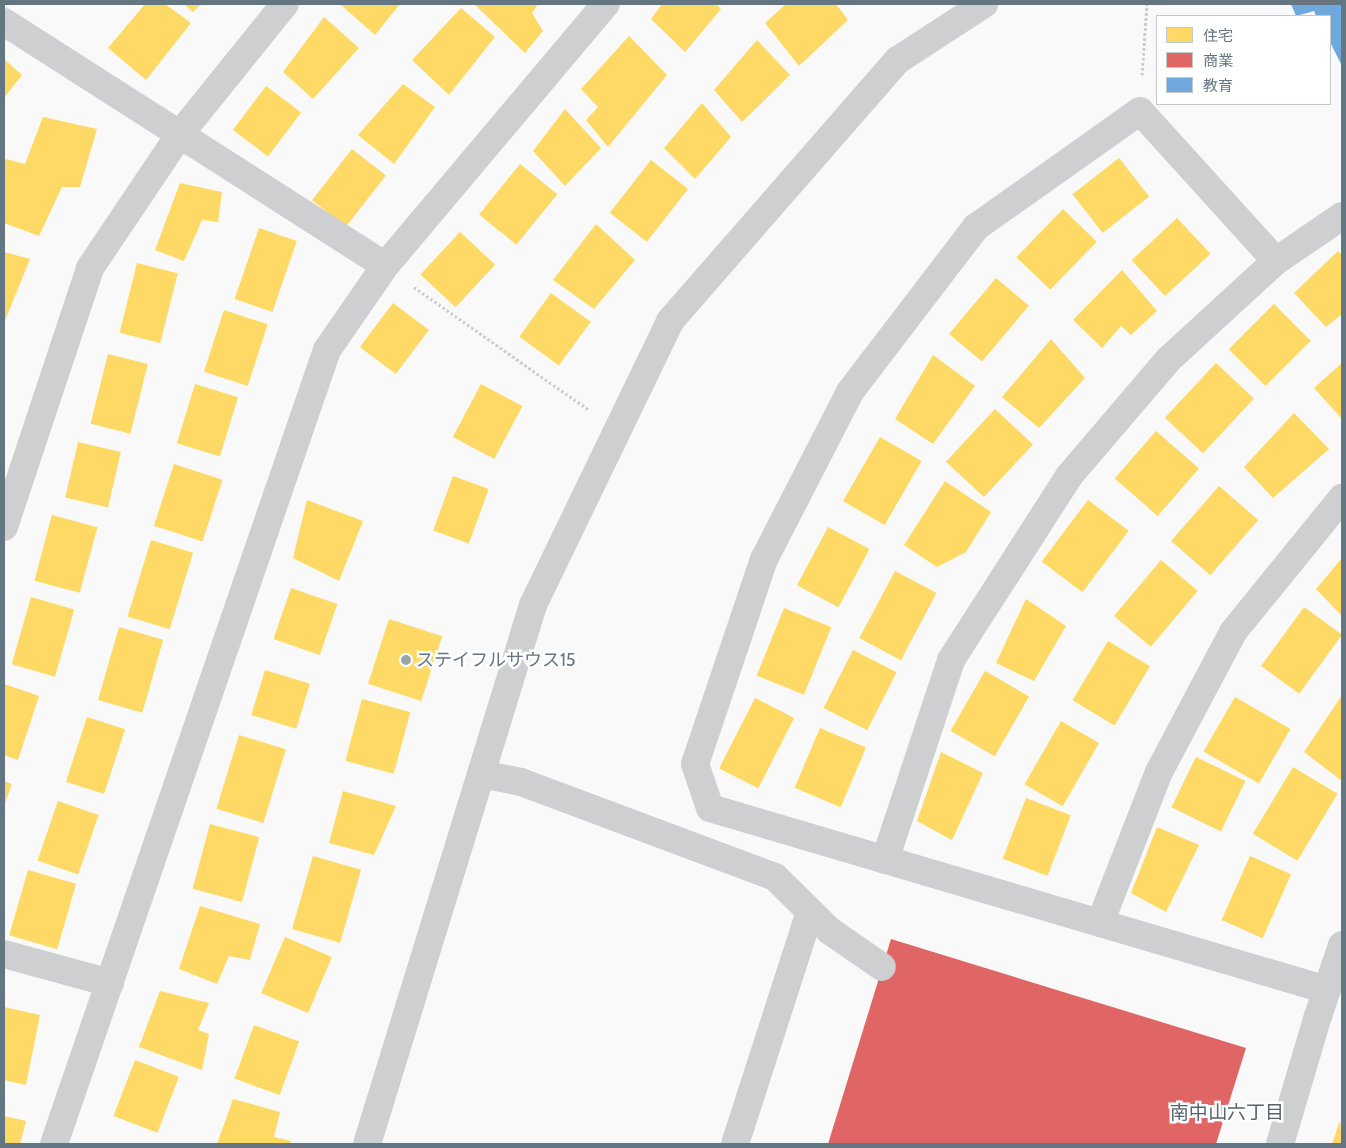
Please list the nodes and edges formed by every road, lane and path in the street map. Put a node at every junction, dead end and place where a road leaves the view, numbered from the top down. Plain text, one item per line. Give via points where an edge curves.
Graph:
1 (285, 4) edge
2 (606, 4) edge
3 (984, 4) edge
4 (1147, 4) edge
5 (4, 22) edge
6 (1140, 111) junction
7 (180, 134) junction
8 (1342, 216) edge
9 (1276, 262) junction
10 (385, 266) junction
11 (596, 415) dead end
12 (1342, 498) edge
13 (4, 527) edge
14 (481, 774) junction
15 (884, 860) junction
16 (810, 912) junction
17 (1100, 923) junction
18 (1342, 945) edge
19 (4, 954) edge
20 (882, 967) dead end
21 (110, 983) junction
22 (1327, 990) junction
23 (54, 1144) edge
24 (367, 1144) edge
25 (735, 1144) edge
26 (1280, 1144) edge

1 - 7 street
2 - 10 street
3 - 14 street via 898,60 670,321 534,605
4 - 6 path
5 - 7 street
6 - 9 street
6 - 15 street via 976,227 850,392 764,559 695,764 710,808
7 - 10 street
7 - 13 street via 90,268
8 - 9 street
9 - 15 street via 1169,359 1069,476 951,660
10 - 11 path
10 - 21 street via 328,350
12 - 17 street via 1233,632 1159,772
14 - 16 street via 521,782 775,877
14 - 24 street
15 - 17 street
16 - 20 street via 830,931
16 - 25 street
17 - 22 street
18 - 22 street
19 - 21 street
21 - 23 street
22 - 26 street

